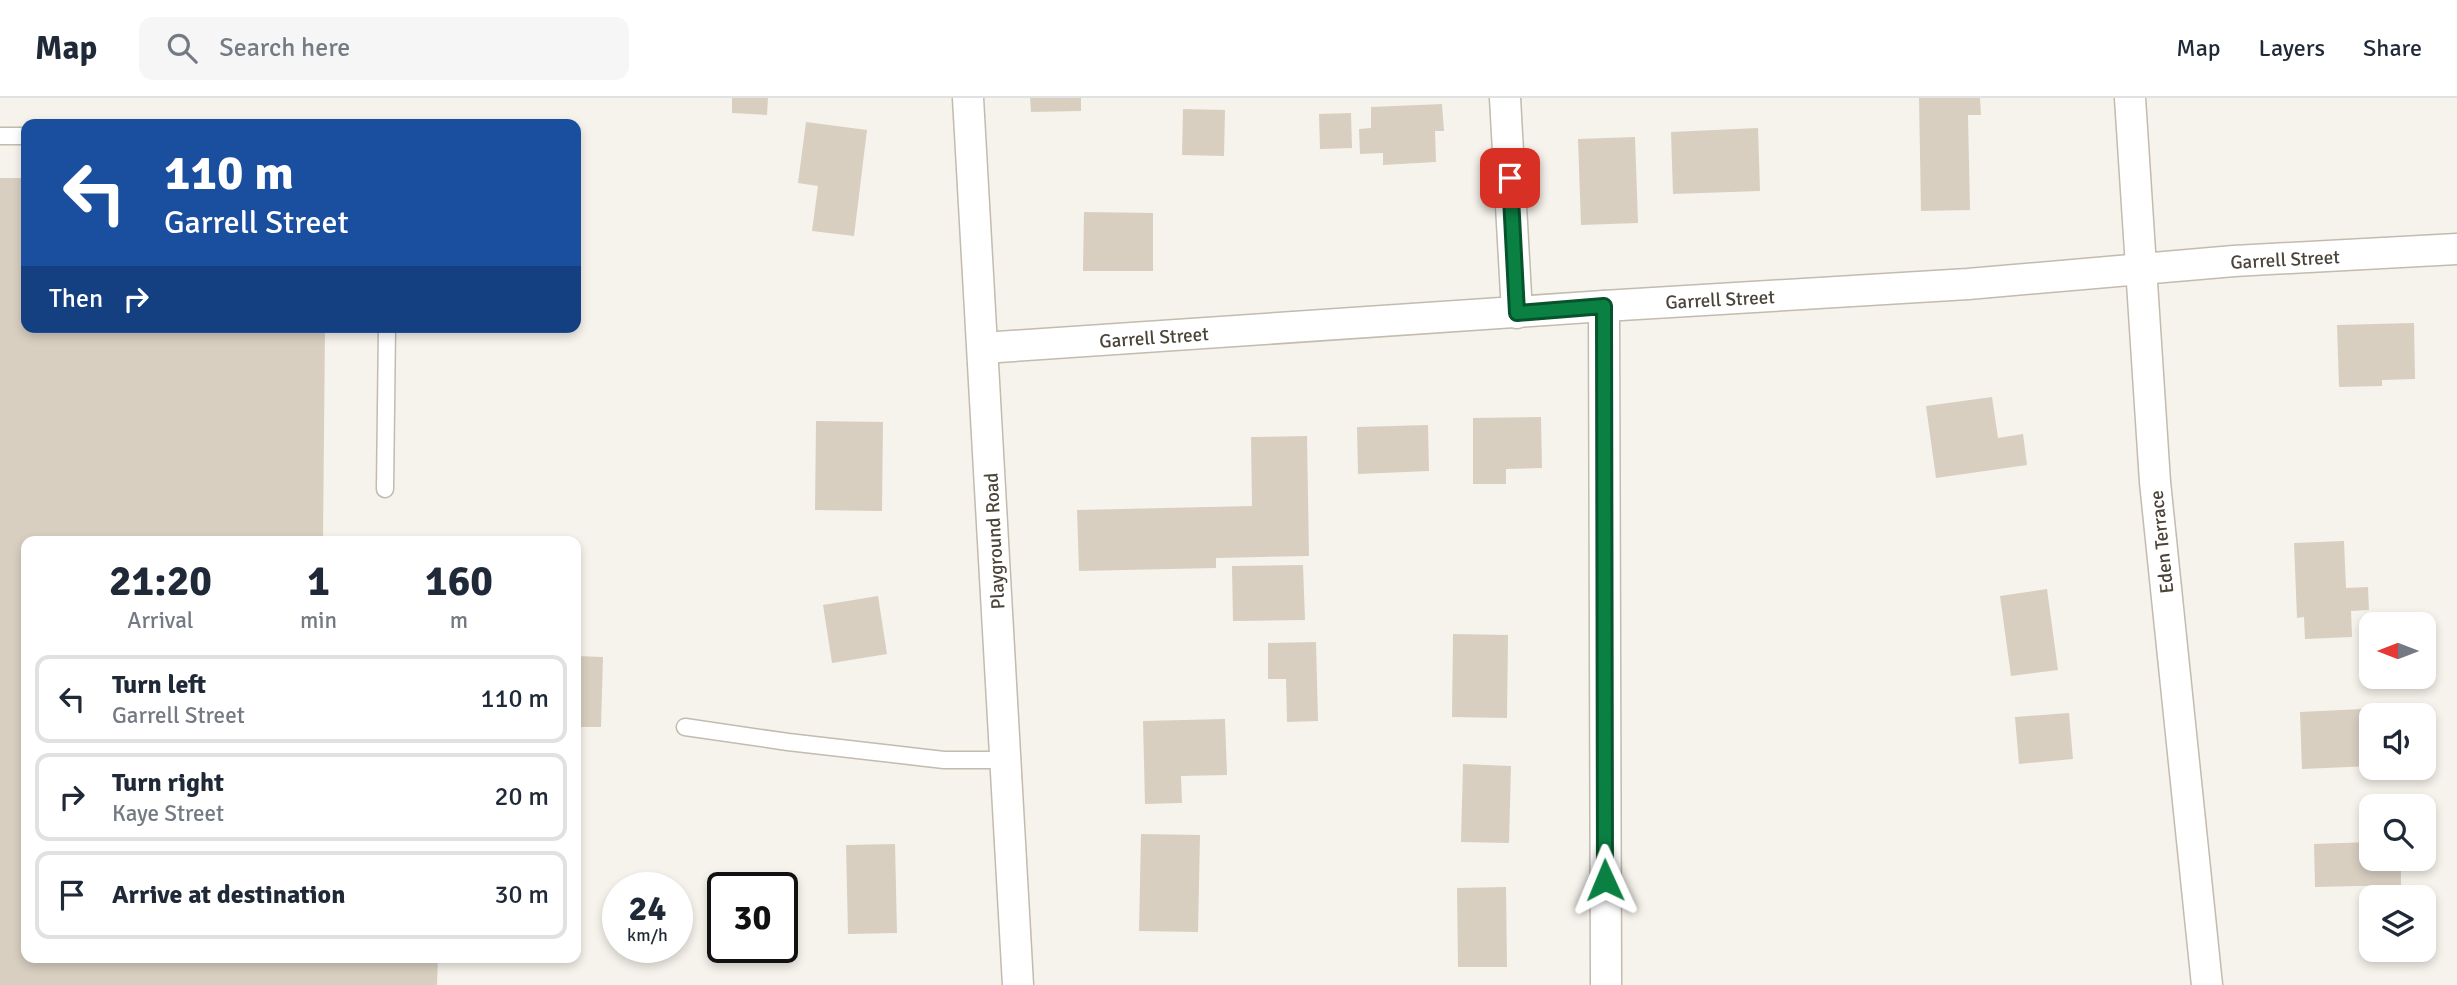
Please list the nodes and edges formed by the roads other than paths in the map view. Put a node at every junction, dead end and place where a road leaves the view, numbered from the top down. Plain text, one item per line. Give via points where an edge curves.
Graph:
1 (968, 98) edge
2 (1505, 98) edge
3 (2130, 98) edge
4 (0, 136) edge
5 (21, 136) edge
6 (2457, 249) edge
7 (2141, 270) junction
8 (1604, 306) junction
9 (1517, 313) junction
10 (387, 333) edge
11 (983, 348) junction
12 (385, 489) dead end
13 (685, 727) dead end
14 (1006, 760) junction
15 (1018, 985) edge
16 (1606, 985) edge
17 (2207, 985) edge

1 - 11 street, Playground Road
2 - 9 street
3 - 7 street, Eden Terrace
4 - 5 lane
6 - 7 street, Garrell Street
7 - 8 street, Garrell Street
7 - 17 street, Eden Terrace via 2155,482
8 - 9 street, Garrell Street
8 - 16 street
9 - 11 street, Garrell Street
10 - 12 lane
11 - 14 street, Playground Road
13 - 14 lane via 944,760
14 - 15 street, Playground Road

